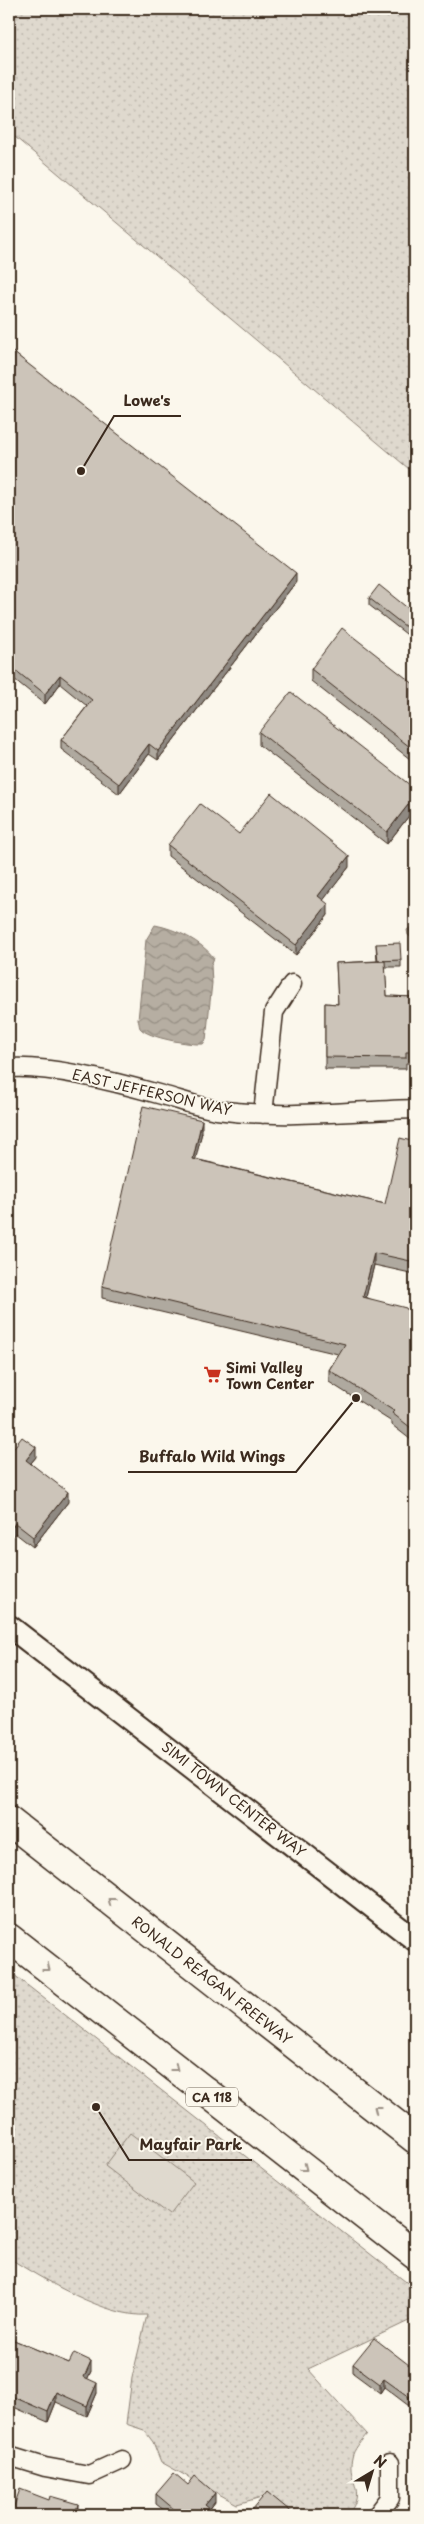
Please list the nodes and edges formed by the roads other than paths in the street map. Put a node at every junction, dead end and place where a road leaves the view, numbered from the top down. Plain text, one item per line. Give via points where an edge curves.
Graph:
1 (292, 984) dead end
2 (9, 1068) edge
3 (415, 1109) edge
4 (263, 1114) junction
5 (9, 1617) edge
6 (9, 1626) edge
7 (53, 1658) junction
8 (9, 1822) edge
9 (9, 1938) edge
10 (415, 1940) edge
11 (415, 2138) edge
12 (415, 2256) edge
13 (9, 2456) edge
14 (122, 2460) dead end
15 (390, 2463) dead end
16 (377, 2515) edge

1 - 4 street via 274,1012
2 - 4 street, EAST JEFFERSON WAY via 66,1073 215,1109
3 - 4 street, EAST JEFFERSON WAY
5 - 7 street, SIMI TOWN CENTER WAY
6 - 7 street, SIMI TOWN CENTER WAY
7 - 10 street, SIMI TOWN CENTER WAY
11 -> 8 highway, RONALD REAGAN FREEWAY
9 -> 12 highway, CA 118
13 - 14 street via 89,2475
15 - 16 street via 390,2498

